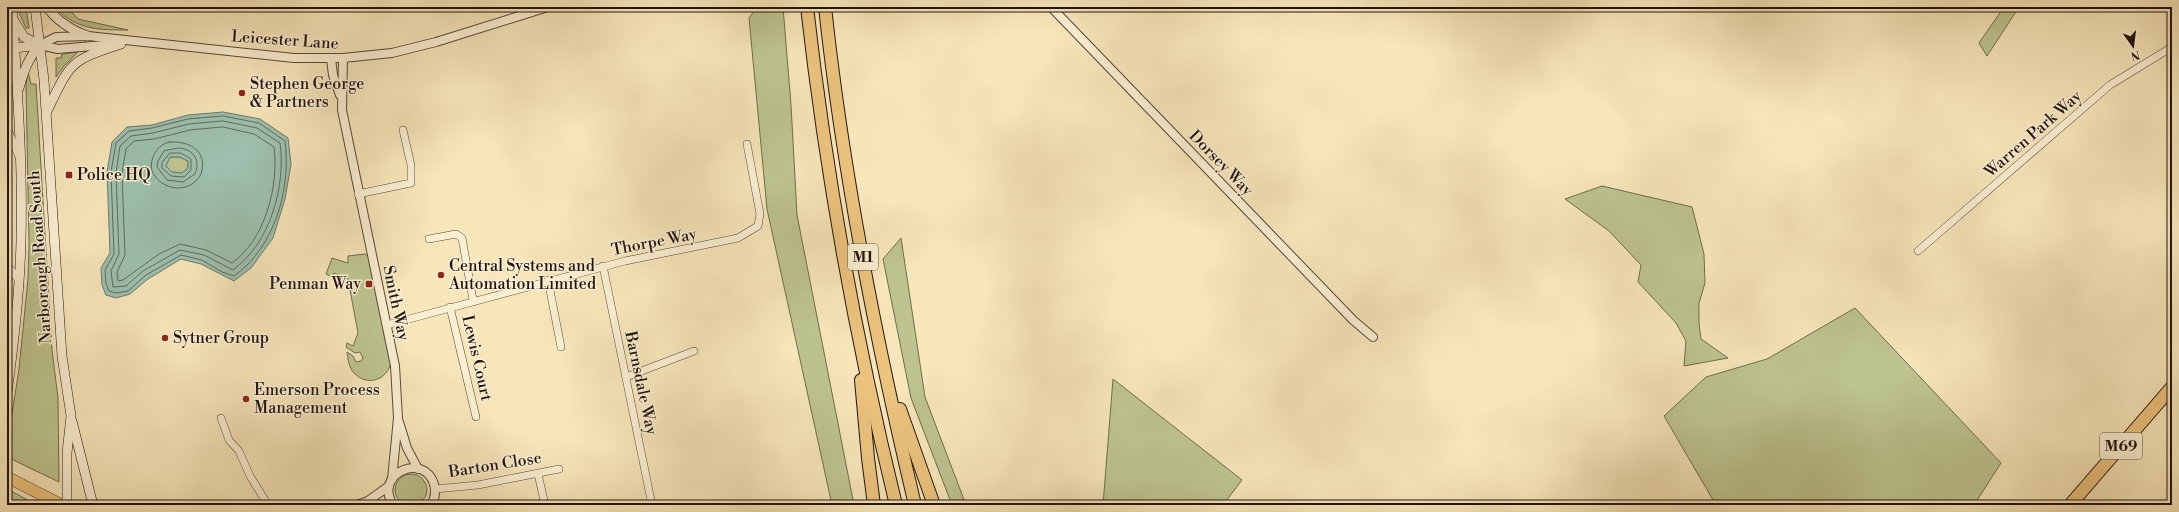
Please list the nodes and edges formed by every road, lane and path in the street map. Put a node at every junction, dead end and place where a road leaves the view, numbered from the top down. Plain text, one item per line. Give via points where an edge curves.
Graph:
1 (12, 7) edge
2 (35, 7) edge
3 (47, 7) edge
4 (548, 7) edge
5 (807, 7) edge
6 (826, 7) edge
7 (1051, 7) edge
8 (13, 18) junction
9 (88, 36) junction
10 (133, 42) junction
11 (121, 44) junction
12 (40, 45) junction
13 (2172, 47) edge
14 (11, 49) edge
15 (343, 58) junction
16 (331, 59) junction
17 (18, 94) junction
18 (341, 98) junction
19 (46, 112) junction
20 (7, 127) edge
21 (403, 130) dead end
22 (747, 144) dead end
23 (19, 159) junction
24 (358, 194) junction
25 (429, 239) dead end
26 (1918, 252) dead end
27 (7, 264) edge
28 (603, 266) junction
29 (548, 280) junction
30 (19, 281) junction
31 (473, 300) junction
32 (450, 307) junction
33 (874, 310) junction
34 (387, 325) junction
35 (856, 325) junction
36 (1373, 337) dead end
37 (561, 347) dead end
38 (694, 350) dead end
39 (626, 377) junction
40 (2172, 387) edge
41 (7, 393) edge
42 (71, 416) junction
43 (476, 417) dead end
44 (221, 418) dead end
45 (398, 418) junction
46 (418, 468) junction
47 (559, 469) dead end
48 (538, 474) junction
49 (8, 478) edge
50 (390, 483) junction
51 (435, 489) junction
52 (267, 504) edge
53 (432, 504) edge
54 (62, 505) edge
55 (67, 505) edge
56 (94, 505) edge
57 (357, 505) edge
58 (393, 505) edge
59 (544, 505) edge
60 (652, 505) edge
61 (874, 505) edge
62 (896, 505) edge
63 (915, 505) edge
64 (934, 505) edge
65 (2070, 505) edge

1 - 8 main road
2 - 12 main road, Narborough Road South
3 - 9 main road via 63,24
4 - 15 street, Leicester Lane via 392,53
5 - 35 highway, M1 via 834,205
6 - 33 highway, M1 via 849,180
7 - 36 street, Dorsey Way via 1353,320
8 - 12 main road via 24,37
8 - 14 main road
9 - 10 street, Leicester Lane
9 - 12 street, Leicester Lane via 56,37
10 - 11 street, Leicester Lane
10 - 16 street, Leicester Lane via 294,58
11 - 12 street, Leicester Lane via 58,49
11 - 19 main road via 89,54 74,64 63,78
12 - 14 main road
12 - 17 main road via 27,62
12 - 19 main road, Narborough Road South
13 - 26 street, Warren Park Way via 2110,85
14 - 17 main road
15 - 16 street, Leicester Lane
15 - 18 street
16 - 18 street via 333,75
17 - 23 main road
18 - 24 street, Smith Way
19 - 42 main road, Narborough Road South via 62,356
20 - 23 street
21 - 24 street via 411,165 411,183
22 - 28 street, Thorpe Way via 760,214 758,226 738,238
23 - 30 main road
24 - 34 street, Smith Way
25 - 31 street via 456,234 462,238
27 - 30 street
28 - 29 street, Thorpe Way
28 - 39 street, Barnsdale Way
29 - 31 street, Thorpe Way
29 - 37 street
30 - 41 main road
31 - 32 street, Thorpe Way
32 - 34 street, Thorpe Way
32 - 43 street, Lewis Court
33 - 63 highway, M1 via 894,418
33 - 64 highway via 902,419
34 - 45 street, Smith Way via 395,366
35 - 61 highway
35 - 62 highway, M1
38 - 39 street
39 - 60 street, Barnsdale Way
40 - 65 highway, M69
42 - 55 main road, Narborough Road South
42 - 56 main road
44 - 52 street via 229,440 239,450
45 - 46 street, Smith Way via 406,448
45 - 50 street, Smith Way
46 - 50 street via 403,470
46 - 51 street, Smith Way via 431,478
47 - 48 street, Barton Close
48 - 51 street, Barton Close via 478,485
48 - 59 street
49 - 54 highway
50 - 57 street via 372,498
50 - 58 street, Smith Way via 389,497
51 - 53 street

